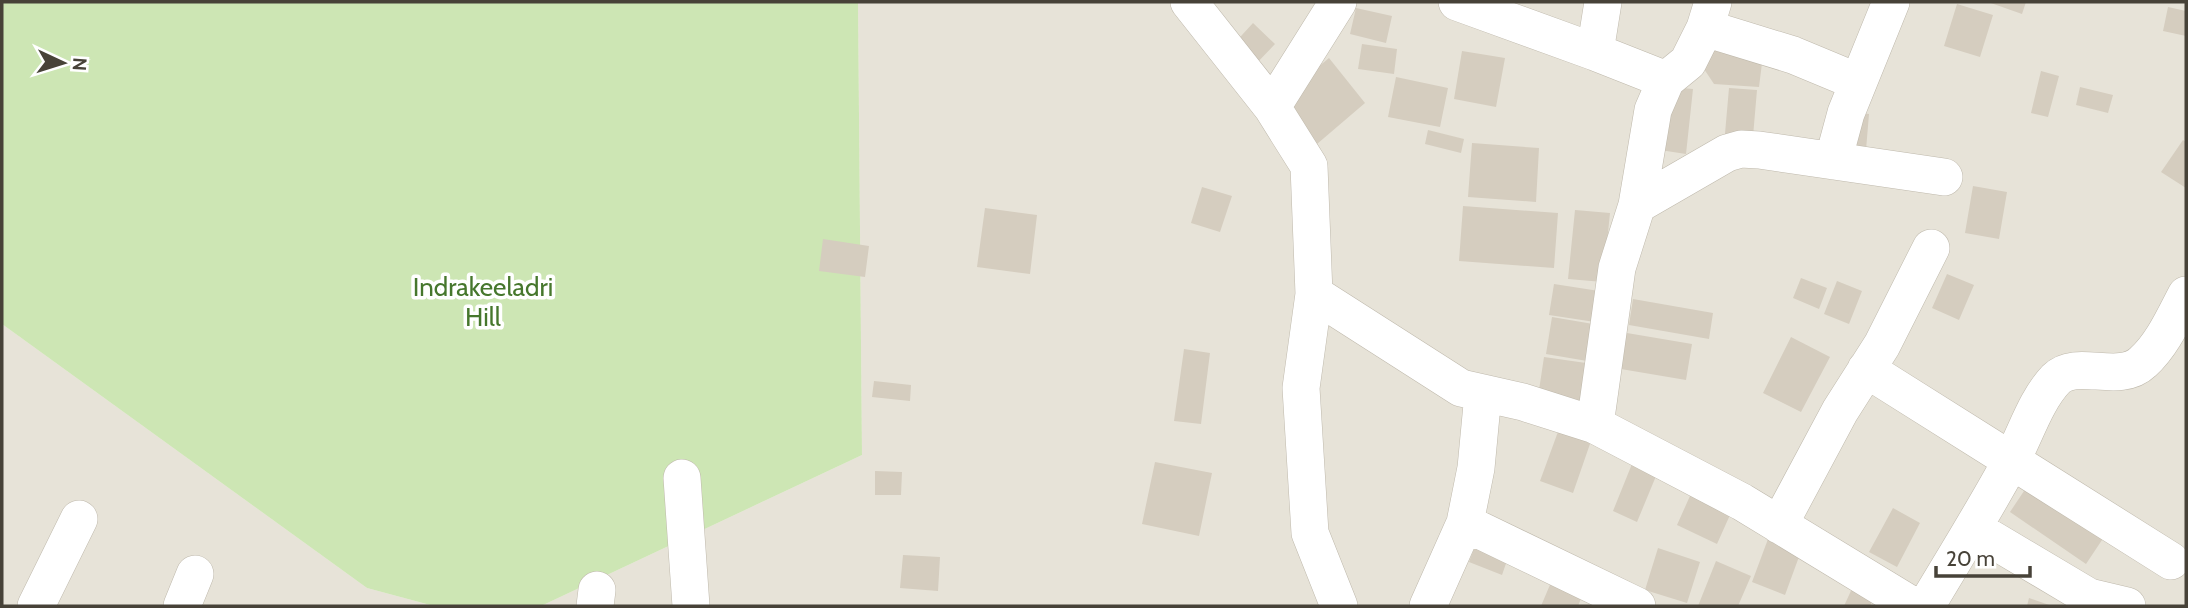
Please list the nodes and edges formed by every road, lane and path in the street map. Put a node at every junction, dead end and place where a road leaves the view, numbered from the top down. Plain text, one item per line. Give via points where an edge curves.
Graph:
1 (1189, 2) edge
2 (1338, 2) edge
3 (1457, 2) edge
4 (1603, 2) edge
5 (1891, 2) edge
6 (1709, 15) edge
7 (1595, 52) junction
8 (1666, 80) junction
9 (1858, 82) junction
10 (1272, 107) junction
11 (1833, 161) junction
12 (1944, 177) dead end
13 (1637, 205) junction
14 (1931, 248) dead end
15 (1314, 295) junction
16 (2181, 318) edge
17 (1866, 369) junction
18 (1483, 394) junction
19 (1595, 425) junction
20 (2010, 462) junction
21 (682, 478) dead end
22 (79, 519) dead end
23 (1465, 523) junction
24 (1779, 525) junction
25 (1973, 528) junction
26 (2171, 561) dead end
27 (36, 606) edge
28 (691, 606) edge
29 (1339, 606) edge
30 (1428, 606) edge
31 (1637, 606) edge
32 (1913, 606) edge
33 (1926, 606) edge
34 (2127, 606) edge

1 - 10 street
2 - 10 street
3 - 7 street
4 - 7 street
5 - 9 street
6 - 8 street via 1688,62
6 - 9 street
7 - 8 street
8 - 13 street via 1653,110
9 - 11 street
10 - 15 street via 1309,166
11 - 12 street
11 - 13 street via 1741,149
13 - 19 street via 1617,268
14 - 17 street
15 - 18 street via 1461,388
15 - 29 street via 1301,388 1310,533
16 - 20 street via 2142,364 2117,373 2076,370 2060,375 2047,388
17 - 20 street
17 - 24 street
18 - 19 street
18 - 23 street
19 - 24 street
20 - 25 street
20 - 26 street
21 - 28 street
22 - 27 street
23 - 30 street
23 - 31 street
24 - 32 street
25 - 33 street
25 - 34 street via 2089,597

